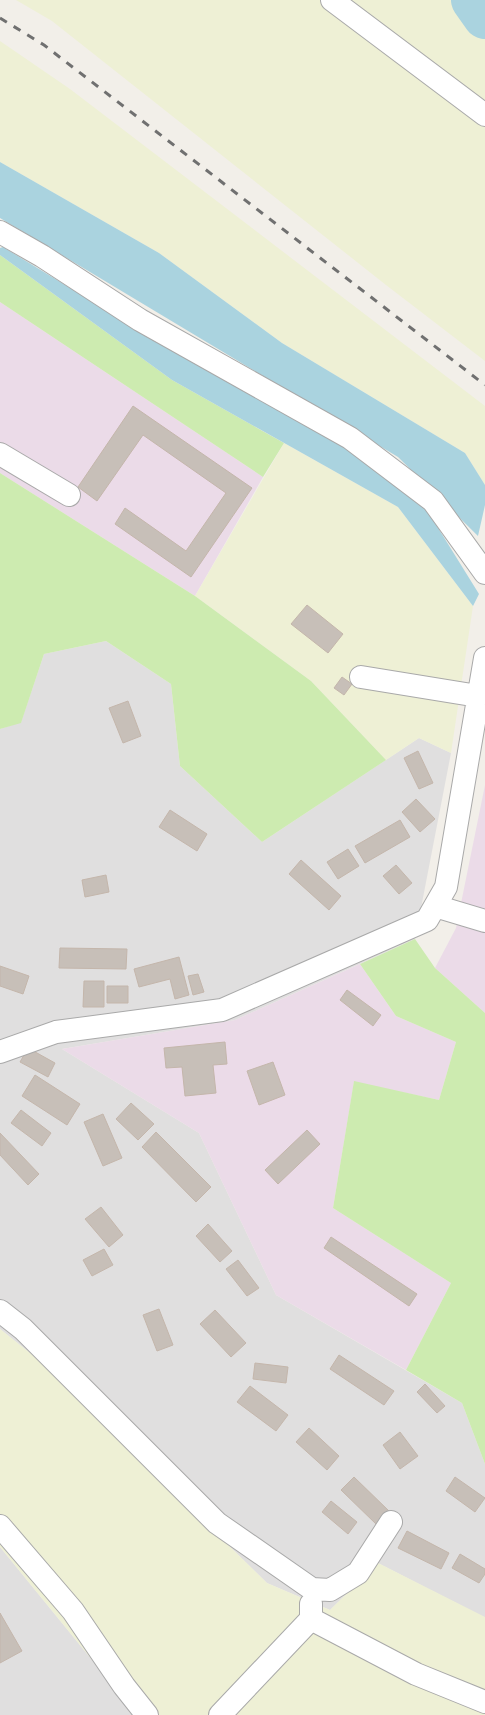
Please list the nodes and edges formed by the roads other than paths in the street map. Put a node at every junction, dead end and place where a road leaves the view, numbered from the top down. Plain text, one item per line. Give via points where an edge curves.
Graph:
1 (332, 0) edge
2 (485, 115) edge
3 (0, 232) edge
4 (0, 454) edge
5 (69, 495) dead end
6 (485, 573) edge
7 (485, 658) edge
8 (361, 677) dead end
9 (478, 696) junction
10 (435, 906) junction
11 (485, 921) edge
12 (0, 1052) edge
13 (0, 1311) edge
14 (391, 1522) dead end
15 (0, 1526) edge
16 (312, 1589) junction
17 (311, 1619) junction
18 (485, 1702) edge
19 (147, 1715) edge
20 (220, 1715) edge

1 - 2 street
3 - 6 street via 42,256 140,320 350,438 433,501
4 - 5 street
7 - 9 street
8 - 9 street
9 - 10 street via 446,887
10 - 11 street
10 - 12 street via 427,920 222,1010 56,1032
13 - 16 street via 23,1329 217,1523
14 - 16 street via 358,1573 330,1590
15 - 19 street via 73,1611
16 - 17 street
17 - 18 street via 416,1674
17 - 20 street

